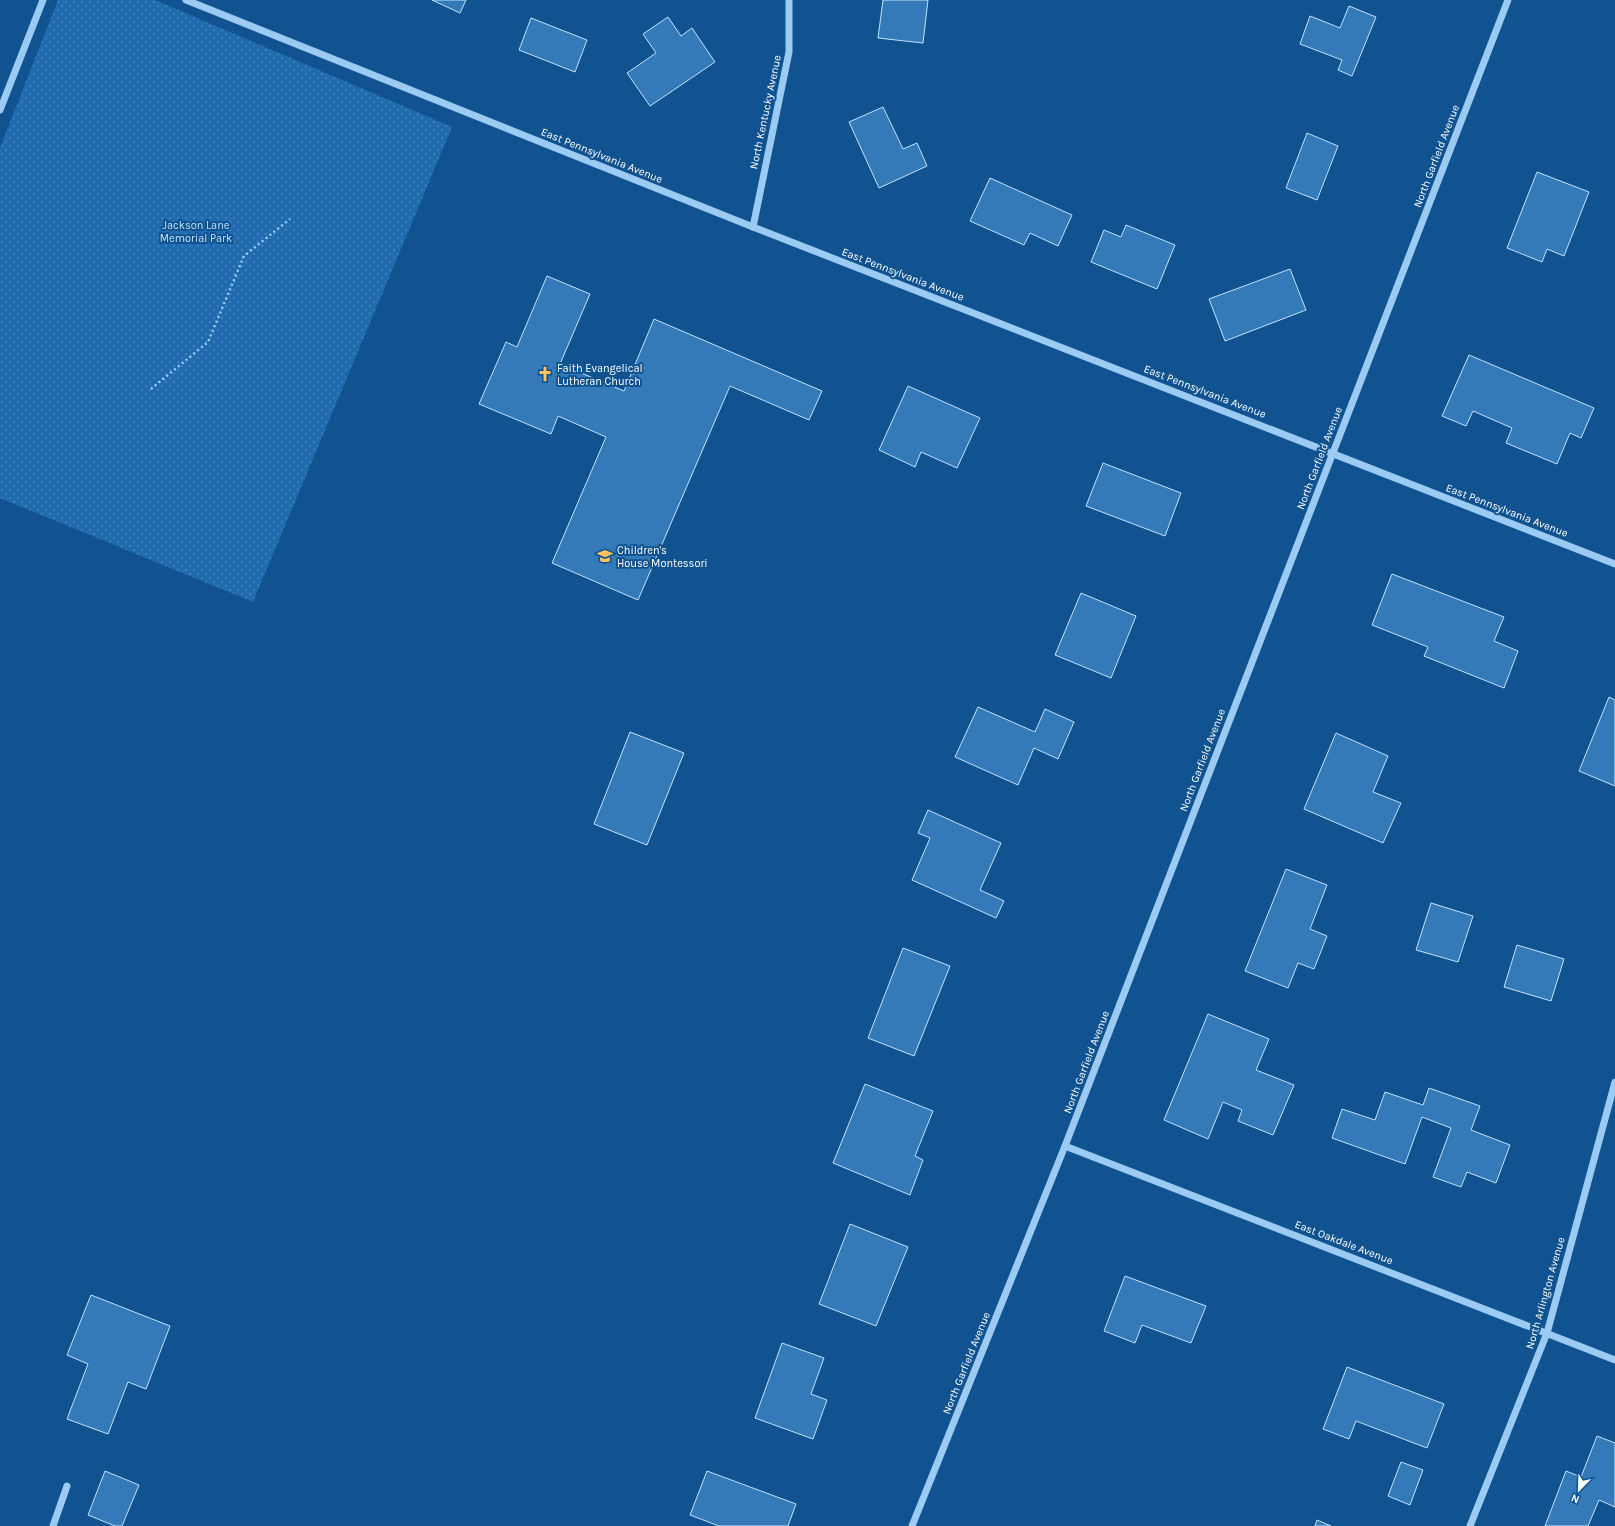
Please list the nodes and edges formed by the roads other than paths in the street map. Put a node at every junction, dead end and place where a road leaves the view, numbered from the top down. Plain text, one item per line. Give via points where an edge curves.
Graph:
1 (43, 0) edge
2 (186, 0) edge
3 (789, 0) edge
4 (1508, 0) edge
5 (0, 110) edge
6 (753, 227) junction
7 (1333, 453) junction
8 (1615, 564) edge
9 (1615, 1082) edge
10 (1065, 1146) junction
11 (1547, 1333) junction
12 (1615, 1360) edge
13 (67, 1486) dead end
14 (53, 1526) edge
15 (912, 1526) edge
16 (1470, 1526) edge

1 - 5 street
2 - 6 street, East Pennsylvania Avenue
3 - 6 street, North Kentucky Avenue via 789,52
4 - 7 street, North Garfield Avenue
6 - 7 street, East Pennsylvania Avenue
7 - 8 street, East Pennsylvania Avenue
7 - 10 street, North Garfield Avenue
9 - 11 street, North Arlington Avenue
10 - 11 street, East Oakdale Avenue
10 - 15 street, North Garfield Avenue
11 - 12 street, East Oakdale Avenue
11 - 16 street, North Arlington Avenue
13 - 14 street

